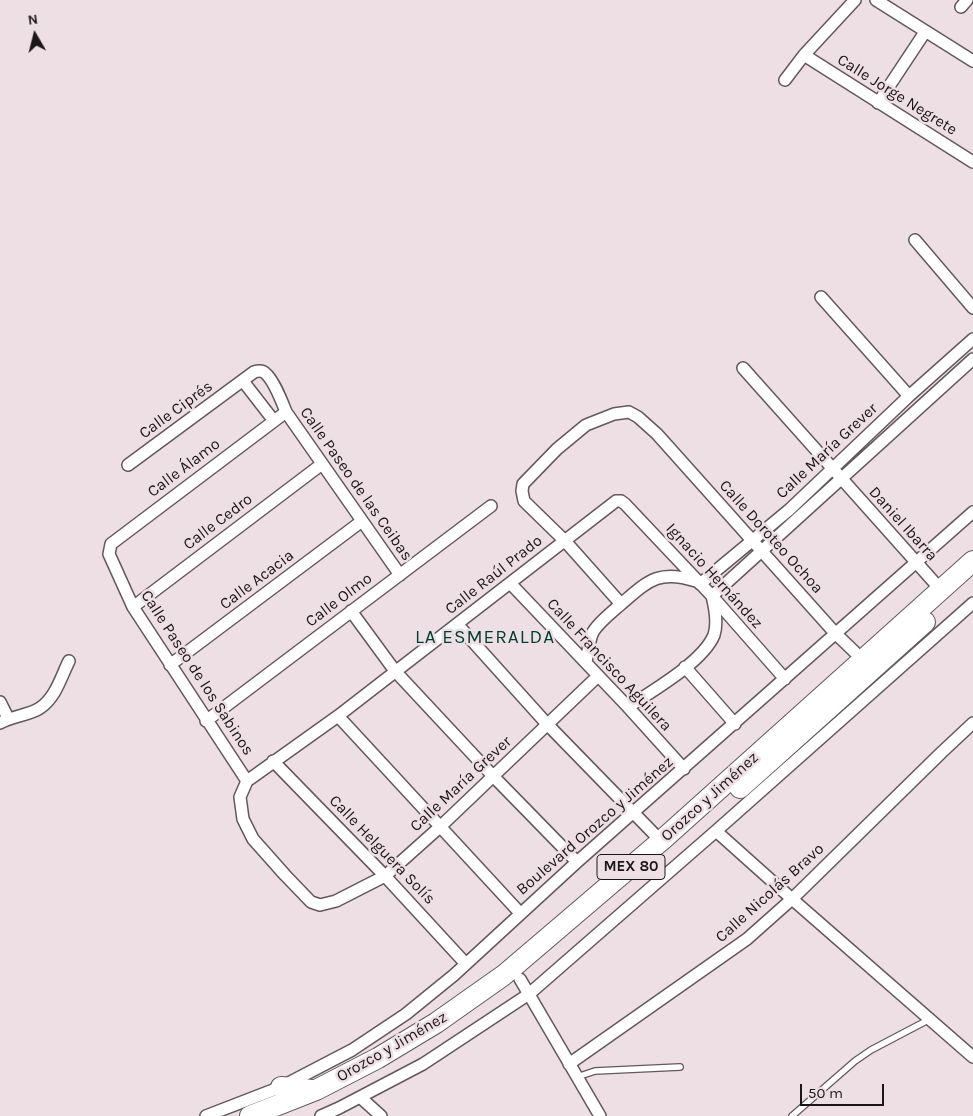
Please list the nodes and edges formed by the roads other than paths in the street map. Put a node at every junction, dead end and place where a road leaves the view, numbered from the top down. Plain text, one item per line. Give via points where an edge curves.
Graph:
1 (855, 0) edge
2 (876, 0) edge
3 (925, 32) junction
4 (804, 54) junction
5 (973, 61) edge
6 (785, 80) dead end
7 (878, 103) junction
8 (973, 162) edge
9 (915, 240) dead end
10 (821, 297) dead end
11 (973, 308) edge
12 (973, 339) edge
13 (973, 359) edge
14 (743, 368) dead end
15 (242, 381) junction
16 (909, 396) junction
17 (286, 412) junction
18 (274, 421) junction
19 (322, 464) junction
20 (128, 465) dead end
21 (833, 470) junction
22 (841, 479) junction
23 (616, 501) joint
24 (491, 506) dead end
25 (973, 512) edge
26 (362, 521) junction
27 (752, 540) junction
28 (565, 541) junction
29 (762, 551) junction
30 (109, 554) joint
31 (973, 561) edge
32 (916, 563) junction
33 (400, 575) junction
34 (973, 579) edge
35 (699, 582) junction
36 (510, 583) junction
37 (941, 590) junction
38 (712, 596) junction
39 (973, 603) edge
40 (621, 604) junction
41 (133, 607) junction
42 (351, 611) junction
43 (457, 624) junction
44 (835, 633) junction
45 (862, 659) junction
46 (69, 661) dead end
47 (586, 662) junction
48 (170, 665) junction
49 (685, 667) junction
50 (395, 671) junction
51 (598, 676) junction
52 (785, 679) junction
53 (0, 702) edge
54 (628, 707) junction
55 (338, 716) junction
56 (4, 721) edge
57 (206, 721) junction
58 (973, 723) edge
59 (547, 724) junction
60 (735, 724) junction
61 (273, 761) junction
62 (684, 769) junction
63 (493, 776) junction
64 (246, 780) junction
65 (634, 814) junction
66 (441, 826) junction
67 (716, 831) junction
68 (661, 841) junction
69 (577, 862) junction
70 (386, 876) junction
71 (792, 899) junction
72 (520, 914) junction
73 (466, 964) junction
74 (524, 987) junction
75 (930, 1019) junction
76 (973, 1057) edge
77 (569, 1064) junction
78 (680, 1067) dead end
79 (577, 1077) junction
80 (282, 1087) junction
81 (316, 1090) junction
82 (360, 1098) junction
83 (340, 1112) edge
84 (206, 1116) edge
85 (250, 1116) edge
86 (285, 1116) edge
87 (321, 1116) edge
88 (381, 1116) edge
89 (598, 1116) edge
90 (792, 1116) edge

1 - 4 street
2 - 3 street
3 - 5 street
3 - 7 street
4 - 6 street
4 - 7 street, Calle Jorge Negrete
7 - 8 street, Calle Jorge Negrete
9 - 11 street
10 - 16 street
12 - 16 street, Calle María Grever
13 - 22 street, Calle María Grever
14 - 21 street, Daniel Ibarra
15 - 17 street, Calle Ciprés via 259,370 266,373
15 - 18 street
15 - 20 street, Calle Ciprés
16 - 21 street, Calle María Grever
17 - 18 street, Calle Álamo
17 - 19 street, Calle Paseo de las Ceibas
18 - 30 street, Calle Álamo via 111,544
19 - 26 street, Calle Paseo de las Ceibas
19 - 41 street, Calle Cedro
21 - 22 street, Daniel Ibarra
21 - 27 street, Calle María Grever
22 - 29 street, Calle María Grever
22 - 32 street, Daniel Ibarra
23 - 28 street, Calle Raúl Prado
23 - 35 street, Ignacio Hernández via 622,501
24 - 33 street, Calle Olmo
25 - 32 street, Boulevard Orozco y Jiménez / MEX 80
26 - 33 street, Calle Paseo de las Ceibas
26 - 48 street, Calle Acacia
27 - 28 street, Calle Doroteo Ochoa via 657,434 629,412 586,425 557,449 524,484 524,501
27 - 29 street, Calle Doroteo Ochoa
27 - 35 street, Calle María Grever
28 - 36 street, Calle Raúl Prado
28 - 40 street, Calle Doroteo Ochoa
29 - 38 street, Calle María Grever
29 - 44 street, Calle Doroteo Ochoa
30 - 41 street, Calle Paseo de los Sabinos
31 - 37 highway, Orozco y Jiménez / MEX 80
32 - 37 street, Daniel Ibarra
32 - 44 street, Boulevard Orozco y Jiménez / MEX 80
33 - 42 street, Calle Olmo
34 - 74 highway, Orozco y Jiménez / MEX 80
35 - 38 street, Ignacio Hernández
35 - 40 street via 679,575 667,575 647,582
36 - 43 street, Calle Raúl Prado
36 - 47 street, Calle Francisco Aguilera
37 - 45 highway, Orozco y Jiménez / MEX 80
38 - 49 street via 716,611 714,634 704,651
38 - 52 street, Ignacio Hernández
39 - 67 street
40 - 47 street via 593,632
41 - 48 street, Calle Paseo de los Sabinos
42 - 50 street
42 - 57 street, Calle Olmo
43 - 50 street, Calle Raúl Prado
43 - 59 street
44 - 45 street, Calle Doroteo Ochoa
44 - 52 street, Boulevard Orozco y Jiménez / MEX 80
45 - 68 highway, Orozco y Jiménez / MEX 80
46 - 56 street via 54,695 40,708
47 - 51 street, Calle Francisco Aguilera
48 - 57 street, Calle Paseo de los Sabinos
49 - 54 street
49 - 60 street
50 - 55 street, Calle Raúl Prado
50 - 63 street
51 - 54 street, Calle Francisco Aguilera
51 - 59 street, Calle María Grever
52 - 60 street, Boulevard Orozco y Jiménez / MEX 80
53 - 56 street
54 - 62 street, Calle Francisco Aguilera
55 - 61 street, Calle Raúl Prado
55 - 66 street
57 - 64 street, Calle Paseo de los Sabinos
58 - 71 street, Calle Nicolás Bravo
59 - 63 street, Calle María Grever
59 - 65 street
60 - 62 street, Boulevard Orozco y Jiménez / MEX 80
61 - 64 street, Calle Raúl Prado
61 - 70 street, Calle Helguera Solís
62 - 65 street, Boulevard Orozco y Jiménez / MEX 80
63 - 66 street, Calle María Grever
63 - 69 street
64 - 70 street, Calle María Grever via 240,797 243,819 253,840 311,902 320,905 336,901
65 - 68 street
65 - 69 street, Boulevard Orozco y Jiménez / MEX 80
66 - 70 street, Calle María Grever
66 - 72 street
67 - 71 street
67 - 74 street
68 - 81 highway, Orozco y Jiménez / MEX 80 via 504,975 436,1023
69 - 72 street, Boulevard Orozco y Jiménez / MEX 80
70 - 73 street, Calle Helguera Solís
71 - 75 street
71 - 77 street, Calle Nicolás Bravo via 748,939
72 - 73 street, Boulevard Orozco y Jiménez / MEX 80
73 - 80 street, Boulevard Orozco y Jiménez / MEX 80 via 406,1014 352,1050
74 - 77 street
74 - 82 street via 423,1064
74 - 86 highway, Orozco y Jiménez / MEX 80 via 383,1070 324,1101
75 - 76 street
75 - 90 lane via 855,1061
77 - 79 street
78 - 79 lane via 595,1071
79 - 89 street
80 - 81 highway
80 - 84 street, Boulevard Orozco y Jiménez / MEX 80
81 - 85 highway, Orozco y Jiménez / MEX 80
82 - 83 street
82 - 88 street
83 - 87 street

